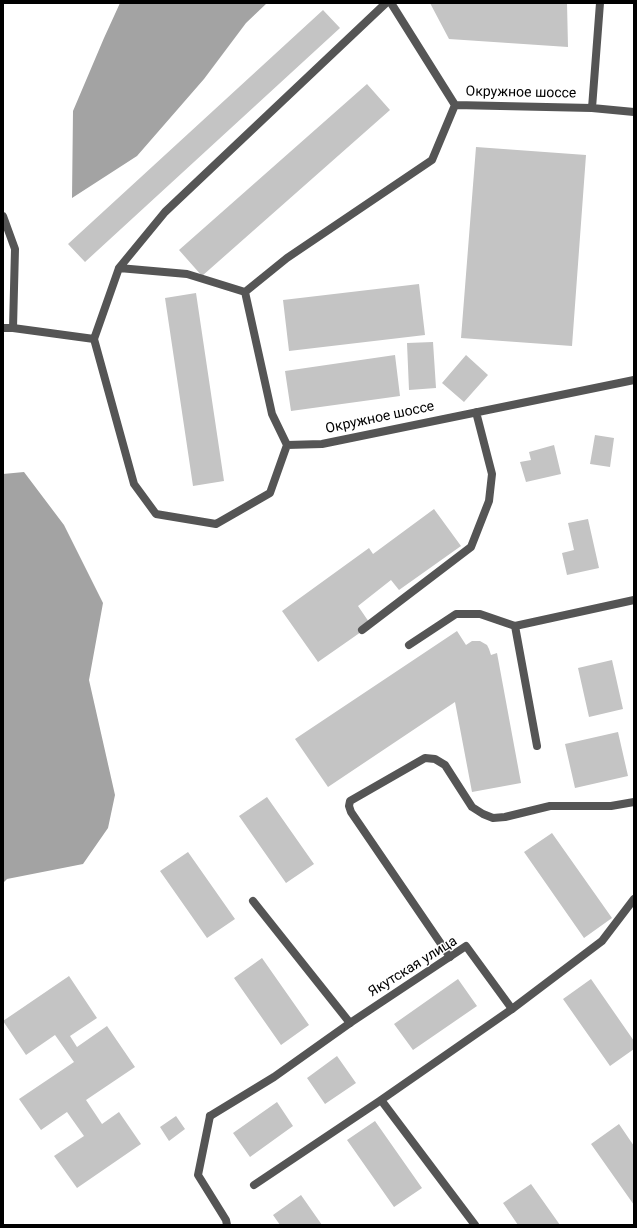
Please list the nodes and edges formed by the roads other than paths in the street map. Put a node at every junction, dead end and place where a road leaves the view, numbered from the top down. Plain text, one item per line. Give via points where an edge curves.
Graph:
1 (386, 3) edge
2 (391, 3) edge
3 (600, 3) edge
4 (455, 105) junction
5 (592, 108) junction
6 (634, 112) edge
7 (3, 216) edge
8 (119, 268) junction
9 (245, 292) junction
10 (3, 328) edge
11 (13, 328) junction
12 (94, 339) junction
13 (634, 380) edge
14 (476, 412) junction
15 (287, 445) junction
16 (634, 600) edge
17 (515, 626) junction
18 (362, 630) dead end
19 (409, 645) dead end
20 (537, 746) dead end
21 (634, 802) edge
22 (634, 899) edge
23 (253, 901) dead end
24 (450, 957) junction
25 (512, 1009) junction
26 (350, 1023) junction
27 (381, 1100) junction
28 (254, 1185) dead end
29 (227, 1225) edge
30 (475, 1225) edge

1 - 8 street via 164,212
2 - 4 street
3 - 5 street
4 - 5 street, Окружное шоссе
4 - 9 street, Окружное шоссе via 432,160 287,258
5 - 6 street, Окружное шоссе
7 - 11 street via 14,249
8 - 9 street via 187,274
8 - 12 street
9 - 15 street via 272,414
10 - 11 street
11 - 12 street
12 - 15 street via 134,484 156,514 216,524 270,493
13 - 14 street, Окружное шоссе
14 - 15 street, Окружное шоссе via 322,444
14 - 18 street via 492,474 489,501 471,547
16 - 17 street
17 - 19 street via 480,614 456,614
17 - 20 street
21 - 24 street via 611,806 550,806 493,818 472,807 445,765 435,759 425,758 350,801 350,812
22 - 25 street via 602,941
23 - 26 street
24 - 25 street, Якутская улица via 466,946
24 - 26 street, Якутская улица
25 - 27 street
26 - 29 street, Якутская улица via 274,1076 210,1116 198,1175
27 - 28 street
27 - 30 street

